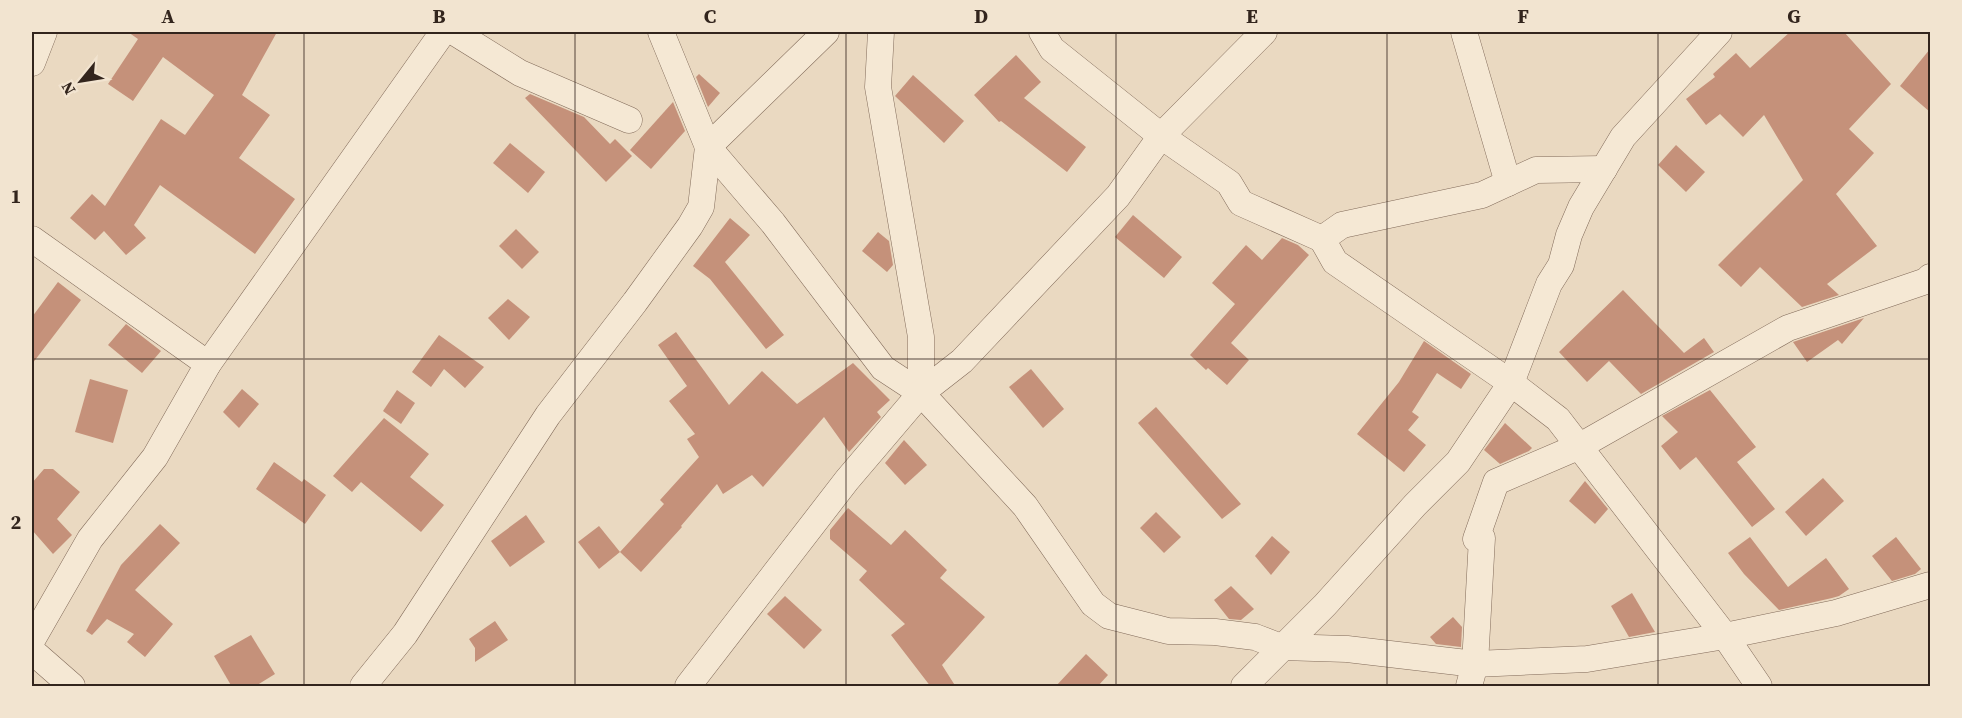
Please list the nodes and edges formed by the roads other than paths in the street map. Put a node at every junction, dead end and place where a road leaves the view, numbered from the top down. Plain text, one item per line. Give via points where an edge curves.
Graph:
1 (44, 32) edge
2 (442, 32) edge
3 (454, 32) edge
4 (660, 32) edge
5 (826, 32) edge
6 (881, 32) edge
7 (1042, 32) edge
8 (1264, 32) edge
9 (1464, 32) edge
10 (1719, 32) edge
11 (32, 63) edge
12 (629, 120) dead end
13 (1161, 135) junction
14 (708, 147) junction
15 (1604, 169) junction
16 (1508, 183) junction
17 (32, 239) edge
18 (1322, 239) junction
19 (1930, 277) edge
20 (208, 364) junction
21 (1511, 383) junction
22 (921, 393) junction
23 (1580, 446) junction
24 (1930, 585) edge
25 (1725, 636) junction
26 (32, 640) edge
27 (1281, 647) junction
28 (32, 651) edge
29 (1472, 675) edge
30 (72, 687) edge
31 (363, 687) edge
32 (688, 687) edge
33 (1244, 687) edge
34 (1759, 687) edge

1 - 11 street
2 - 20 street
3 - 12 street via 520,73
4 - 14 street
5 - 14 street
6 - 22 street via 878,87 921,337
7 - 13 street via 1052,49
8 - 13 street
9 - 16 street
10 - 15 street via 1623,137
13 - 18 street via 1229,183 1241,203
13 - 22 street via 1118,196 962,361
14 - 22 street via 773,223 883,368
14 - 31 street via 701,207 694,220 548,415 405,634
15 - 16 street via 1536,170
15 - 21 street via 1581,207 1562,265 1549,284
16 - 18 street via 1482,195 1342,225
17 - 20 street
18 - 21 street via 1335,262
19 - 23 street via 1788,328
20 - 26 street via 155,457 90,539
21 - 23 street via 1558,419
21 - 27 street via 1458,462
22 - 27 street via 1025,506 1093,604 1109,616 1168,631 1215,632 1255,638
22 - 32 street via 847,480
23 - 25 street
23 - 29 street via 1496,482 1476,538 1482,538
24 - 25 street via 1836,613
25 - 29 street
25 - 34 street
27 - 29 street via 1347,648
27 - 33 street
28 - 30 street

